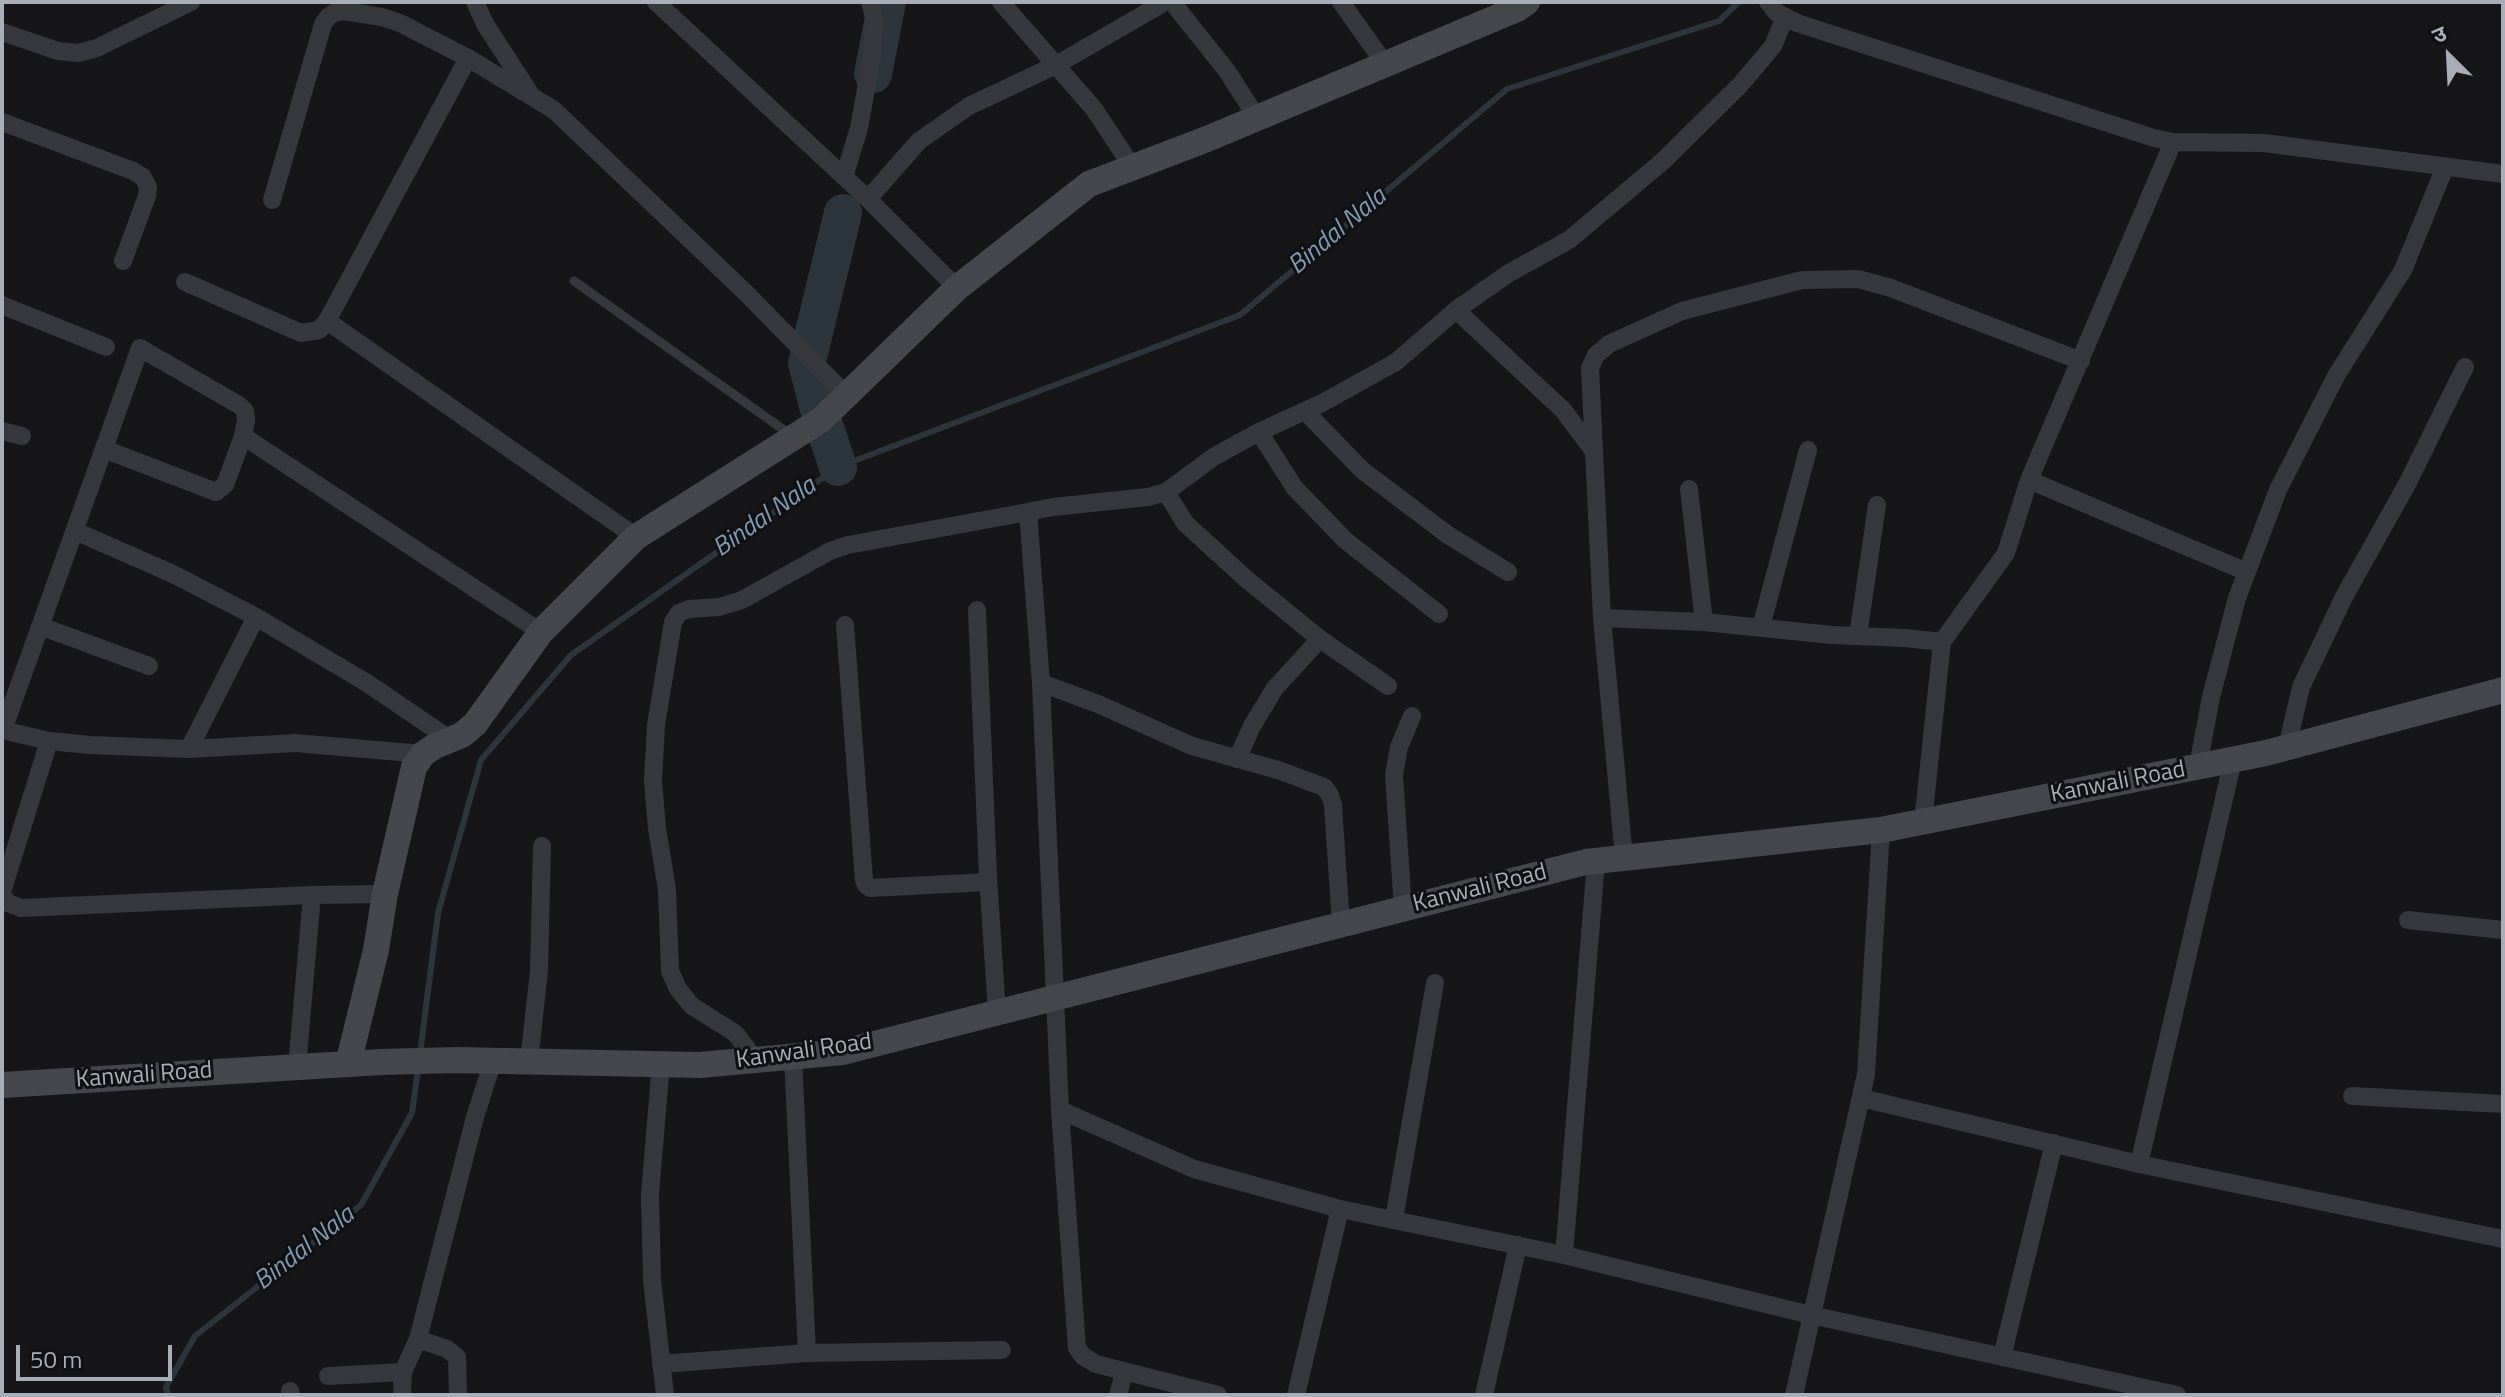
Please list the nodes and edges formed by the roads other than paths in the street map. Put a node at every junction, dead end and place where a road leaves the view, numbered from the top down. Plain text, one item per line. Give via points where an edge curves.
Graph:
1 (191, 2) edge
2 (475, 2) edge
3 (656, 2) edge
4 (870, 2) edge
5 (1001, 2) edge
6 (1165, 2) edge
7 (1172, 2) edge
8 (1341, 2) edge
9 (1519, 4) edge
10 (1776, 10) edge
11 (2, 32) edge
12 (468, 58) junction
13 (1385, 64) junction
14 (1056, 65) junction
15 (533, 97) junction
16 (1257, 118) junction
17 (2, 122) edge
18 (2173, 142) junction
19 (2445, 167) junction
20 (1133, 168) junction
21 (2503, 174) edge
22 (844, 177) junction
23 (868, 199) junction
24 (272, 200) dead end
25 (123, 261) dead end
26 (574, 281) dead end
27 (185, 282) dead end
28 (957, 288) junction
29 (2, 305) edge
30 (1456, 310) junction
31 (327, 321) junction
32 (106, 347) dead end
33 (2081, 361) junction
34 (2465, 367) dead end
35 (846, 395) junction
36 (1305, 411) junction
37 (2, 431) edge
38 (1259, 432) junction
39 (22, 436) dead end
40 (243, 436) junction
41 (794, 437) junction
42 (104, 449) junction
43 (1594, 450) junction
44 (1808, 450) dead end
45 (2029, 480) junction
46 (1689, 489) dead end
47 (1166, 492) junction
48 (1877, 505) dead end
49 (1028, 512) junction
50 (75, 531) junction
51 (636, 537) junction
52 (1508, 572) dead end
53 (2247, 572) junction
54 (977, 610) dead end
55 (1439, 614) dead end
56 (256, 617) junction
57 (1602, 618) junction
58 (1704, 622) junction
59 (845, 625) dead end
60 (40, 626) junction
61 (1761, 627) junction
62 (541, 632) junction
63 (1858, 636) junction
64 (1320, 639) junction
65 (1942, 642) junction
66 (149, 666) dead end
67 (1041, 683) junction
68 (1388, 686) dead end
69 (2503, 690) edge
70 (1412, 716) dead end
71 (2, 730) edge
72 (451, 740) junction
73 (49, 741) junction
74 (2287, 747) junction
75 (189, 749) junction
76 (423, 754) junction
77 (1237, 759) junction
78 (2233, 760) junction
79 (2198, 766) junction
80 (1923, 822) junction
81 (1881, 830) junction
82 (542, 846) dead end
83 (1624, 858) junction
84 (1596, 861) junction
85 (988, 882) junction
86 (2, 894) edge
87 (385, 894) junction
88 (312, 895) junction
89 (1403, 909) junction
90 (2408, 920) dead end
91 (1341, 924) junction
92 (2503, 930) edge
93 (1435, 983) dead end
94 (1054, 997) junction
95 (997, 1012) junction
96 (793, 1057) junction
97 (755, 1059) junction
98 (493, 1061) junction
99 (529, 1061) junction
100 (348, 1064) junction
101 (661, 1064) junction
102 (297, 1067) junction
103 (2, 1085) edge
104 (2352, 1096) dead end
105 (1861, 1098) junction
106 (2503, 1104) edge
107 (1060, 1110) junction
108 (2054, 1143) junction
109 (2139, 1164) junction
110 (1340, 1209) junction
111 (1394, 1219) junction
112 (2503, 1239) edge
113 (1518, 1245) junction
114 (1564, 1255) junction
115 (1811, 1315) junction
116 (418, 1339) junction
117 (1002, 1350) dead end
118 (807, 1353) junction
119 (2002, 1357) junction
120 (661, 1364) junction
121 (403, 1372) junction
122 (1124, 1373) junction
123 (328, 1376) dead end
124 (2150, 1392) edge
125 (402, 1395) edge
126 (458, 1395) edge
127 (665, 1395) edge
128 (1118, 1395) edge
129 (1218, 1395) edge
130 (1296, 1395) edge
131 (1484, 1395) edge
132 (1794, 1395) edge
133 (2177, 1395) edge

1 - 11 street via 78,53
2 - 15 street
3 - 22 street
4 - 22 street via 872,56
5 - 14 street
6 - 14 street
7 - 16 street
8 - 13 street
9 - 13 street
10 - 18 street via 1952,75
10 - 30 street via 1773,46 1663,161 1569,240
12 - 15 street
12 - 24 street via 382,17 344,11 328,17
12 - 31 street
13 - 16 street
14 - 20 street via 1094,109
14 - 23 street via 969,106 919,141
15 - 35 street via 580,133
16 - 20 street
17 - 25 street via 143,177 147,196
18 - 19 street via 2264,143
18 - 33 street
19 - 21 street
19 - 53 street via 2403,270 2336,376 2278,490
20 - 28 street via 1089,184
22 - 23 street
23 - 28 street
26 - 41 lane
27 - 31 street via 301,333 319,330
28 - 35 street
29 - 32 street
30 - 36 street via 1396,362
30 - 43 street via 1563,410
31 - 51 street
33 - 43 street via 1891,288 1858,279 1802,280 1682,311 1609,344 1590,368
33 - 45 street
34 - 74 street via 2301,687
35 - 41 street
36 - 38 street
36 - 52 street via 1362,470 1448,535
37 - 39 street
38 - 47 street
38 - 55 street via 1294,487 1345,540
40 - 42 street via 225,485 216,492
40 - 42 street via 245,411 239,405 140,348
40 - 62 street
41 - 51 street
42 - 50 street
43 - 57 street
44 - 61 street
45 - 53 street
45 - 65 street via 2006,553
46 - 58 street
47 - 49 street
47 - 64 street via 1185,523
48 - 63 street
49 - 67 street
49 - 97 street via 848,545 742,600 689,609 673,622 656,725 653,781 667,890 670,971 692,1006 735,1033
50 - 56 street
50 - 60 street
51 - 62 street
53 - 79 street via 2211,697
54 - 85 street
56 - 72 street
56 - 75 street
57 - 58 street
57 - 83 street
58 - 61 street
59 - 85 street via 866,885
60 - 66 street
60 - 71 street
61 - 63 street
62 - 72 street via 475,724
63 - 65 street
64 - 68 street
64 - 77 street via 1275,688
65 - 80 street
67 - 77 street via 1192,746
67 - 94 street
69 - 74 street, Kanwali Road
70 - 89 street via 1394,775
71 - 73 street
72 - 76 street
73 - 75 street
73 - 86 street
74 - 78 street, Kanwali Road
75 - 76 street via 295,743
76 - 87 street via 414,767
77 - 91 street via 1324,787 1330,795
78 - 79 street, Kanwali Road
78 - 109 street
79 - 80 street, Kanwali Road
80 - 81 street, Kanwali Road
81 - 83 street, Kanwali Road
81 - 105 street
82 - 99 street via 539,971
83 - 84 street, Kanwali Road
84 - 89 street, Kanwali Road
84 - 114 street
85 - 95 street
86 - 88 street via 21,908
87 - 88 street
87 - 100 street
88 - 102 street
89 - 91 street, Kanwali Road
90 - 92 street
91 - 94 street, Kanwali Road
93 - 111 street
94 - 95 street, Kanwali Road
94 - 107 street
95 - 96 street, Kanwali Road via 843,1052
96 - 97 street, Kanwali Road
96 - 118 street
97 - 101 street, Kanwali Road
98 - 99 street, Kanwali Road
98 - 100 street, Kanwali Road
98 - 116 street
99 - 101 street, Kanwali Road
100 - 102 street, Kanwali Road
101 - 120 street via 650,1194
102 - 103 street, Kanwali Road
104 - 106 street
105 - 108 street
105 - 115 street
107 - 110 street via 1194,1169
107 - 122 street via 1077,1348 1096,1364
108 - 109 street
108 - 119 street
109 - 112 street
110 - 111 street
110 - 130 street
111 - 113 street
113 - 114 street
113 - 131 street
114 - 115 street
115 - 119 street
115 - 132 street
116 - 121 street
116 - 126 street via 457,1357
117 - 118 street
118 - 120 street
119 - 124 street
120 - 127 street
121 - 123 street
121 - 125 street
122 - 128 street
122 - 129 street
124 - 133 street

